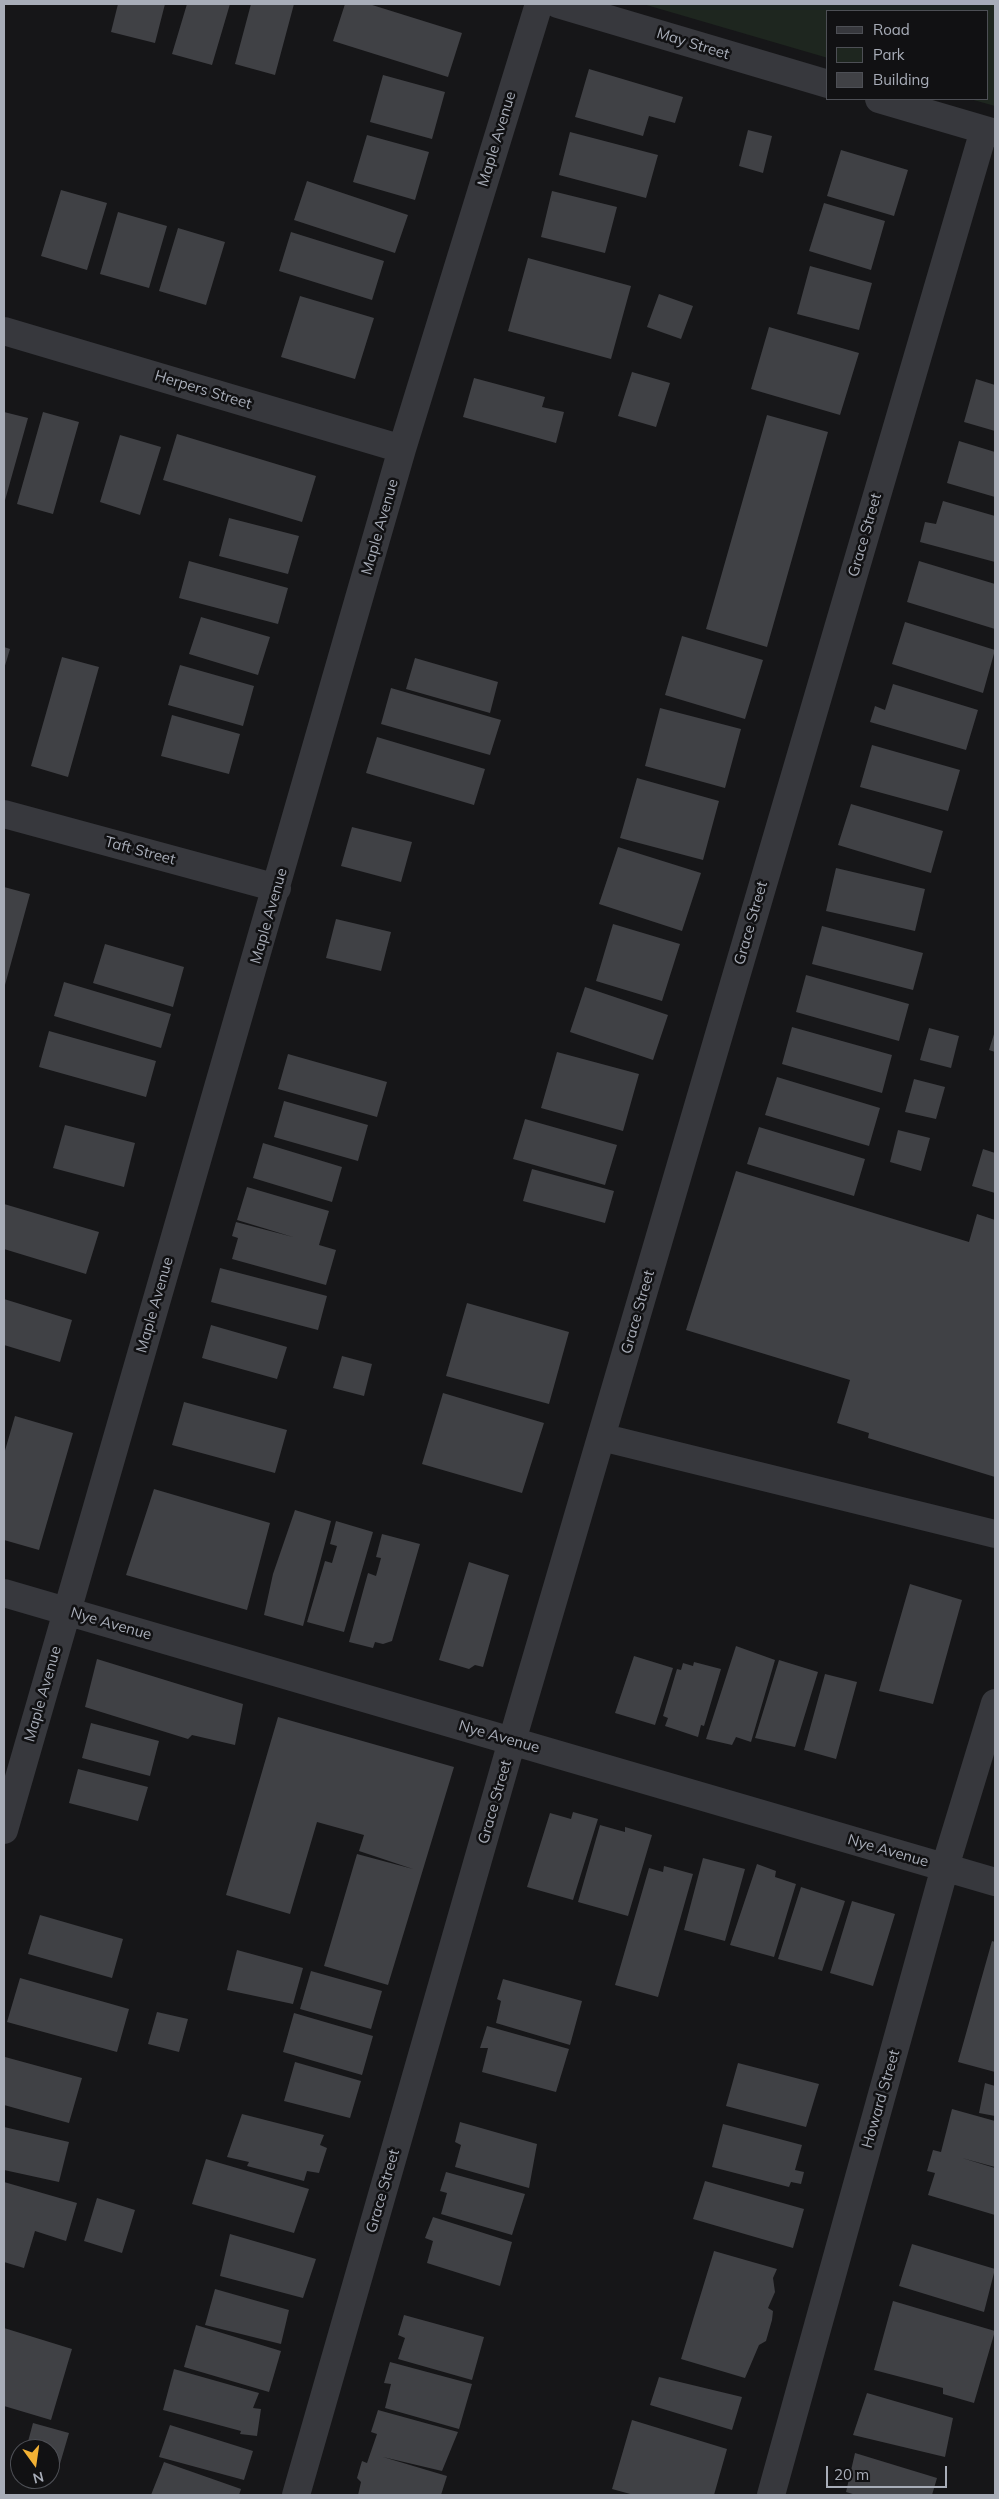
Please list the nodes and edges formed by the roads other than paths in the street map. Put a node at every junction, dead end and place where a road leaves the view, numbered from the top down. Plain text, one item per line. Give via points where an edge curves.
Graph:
1 (539, 4) edge
2 (558, 4) edge
3 (826, 83) edge
4 (881, 100) edge
5 (990, 132) edge
6 (4, 331) edge
7 (402, 449) junction
8 (4, 814) edge
9 (277, 888) junction
10 (601, 1436) junction
11 (995, 1534) edge
12 (4, 1593) edge
13 (66, 1611) junction
14 (995, 1703) edge
15 (512, 1741) junction
16 (4, 1830) edge
17 (945, 1868) junction
18 (995, 1882) edge
19 (296, 2495) edge
20 (771, 2495) edge

1 - 7 street, Maple Avenue
2 - 3 street, May Street
4 - 5 street
5 - 10 street, Grace Street
6 - 7 street, Herpers Street
7 - 9 street, Maple Avenue
8 - 9 street, Taft Street
9 - 13 street, Maple Avenue
10 - 11 street
10 - 15 street, Grace Street
12 - 13 street, Nye Avenue
13 - 15 street, Nye Avenue
13 - 16 street, Maple Avenue
14 - 17 street, Howard Street
15 - 17 street, Nye Avenue
15 - 19 street, Grace Street
17 - 18 street, Nye Avenue
17 - 20 street, Howard Street

